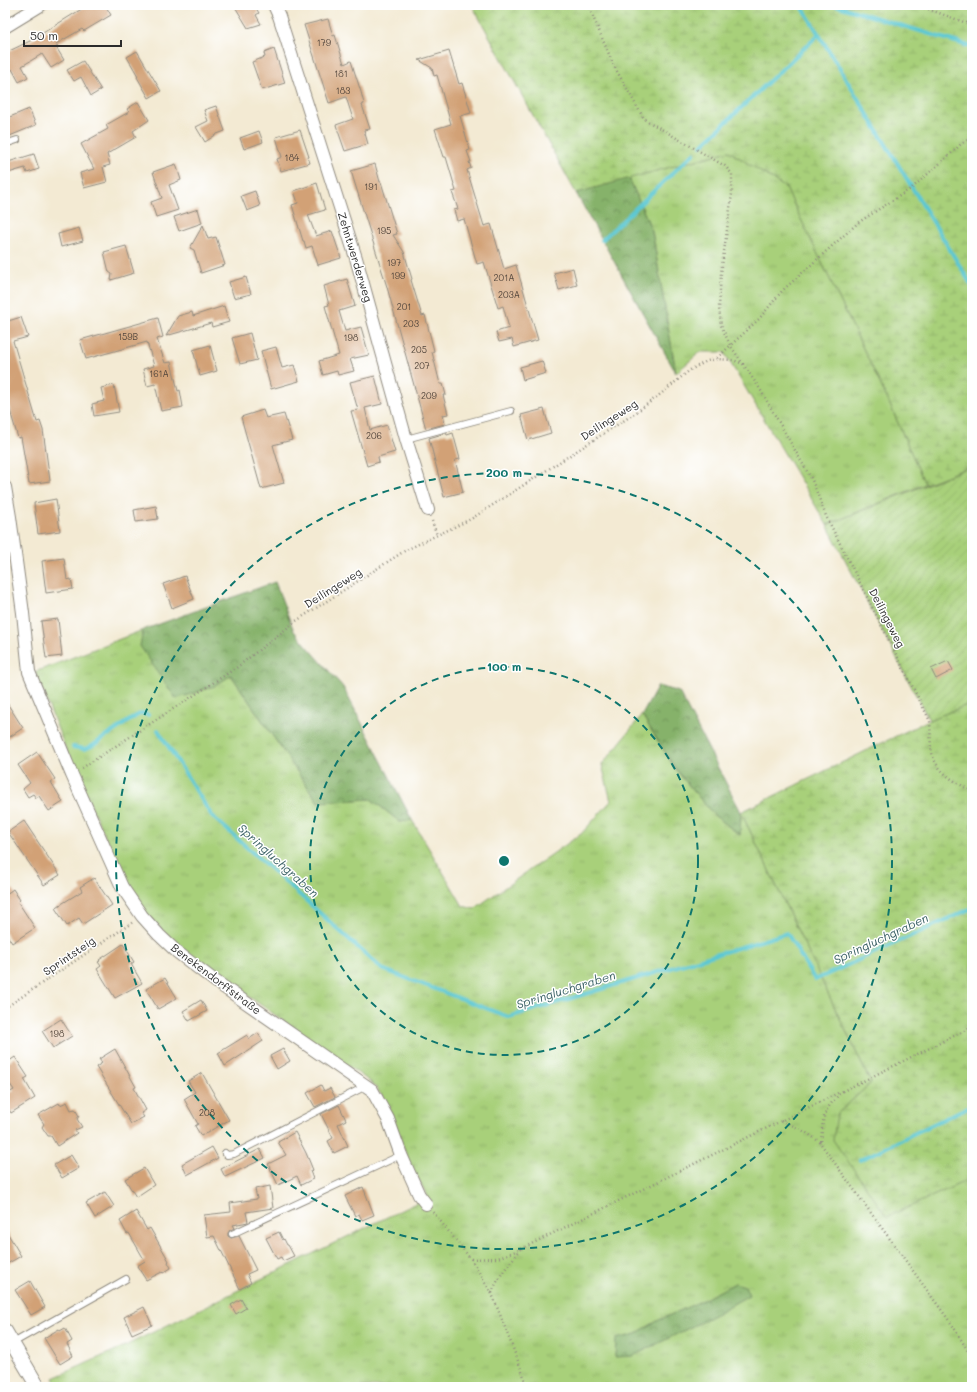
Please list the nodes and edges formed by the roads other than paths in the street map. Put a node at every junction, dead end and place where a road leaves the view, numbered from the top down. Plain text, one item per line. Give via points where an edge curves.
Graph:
1 (41, 5) edge
2 (274, 5) edge
3 (5, 27) edge
4 (17, 140) dead end
5 (5, 144) edge
6 (511, 411) dead end
7 (406, 439) junction
8 (5, 487) edge
9 (428, 510) road end
10 (366, 1086) junction
11 (225, 1153) dead end
12 (401, 1155) junction
13 (426, 1204) road end
14 (232, 1234) dead end
15 (126, 1279) dead end
16 (5, 1331) edge
17 (12, 1344) junction
18 (38, 1387) edge

1 - 3 street
2 - 7 street, Zehntwerderweg via 356,258
4 - 5 lane
6 - 7 lane
7 - 9 street, Zehntwerderweg
8 - 10 street, Benekendorffstraße via 29,672 122,887 142,916 177,952
10 - 11 lane via 234,1154
10 - 12 street, Benekendorffstraße via 372,1090 383,1108
12 - 13 street, Benekendorffstraße via 419,1195
12 - 14 lane
15 - 17 lane
16 - 17 street
17 - 18 street

